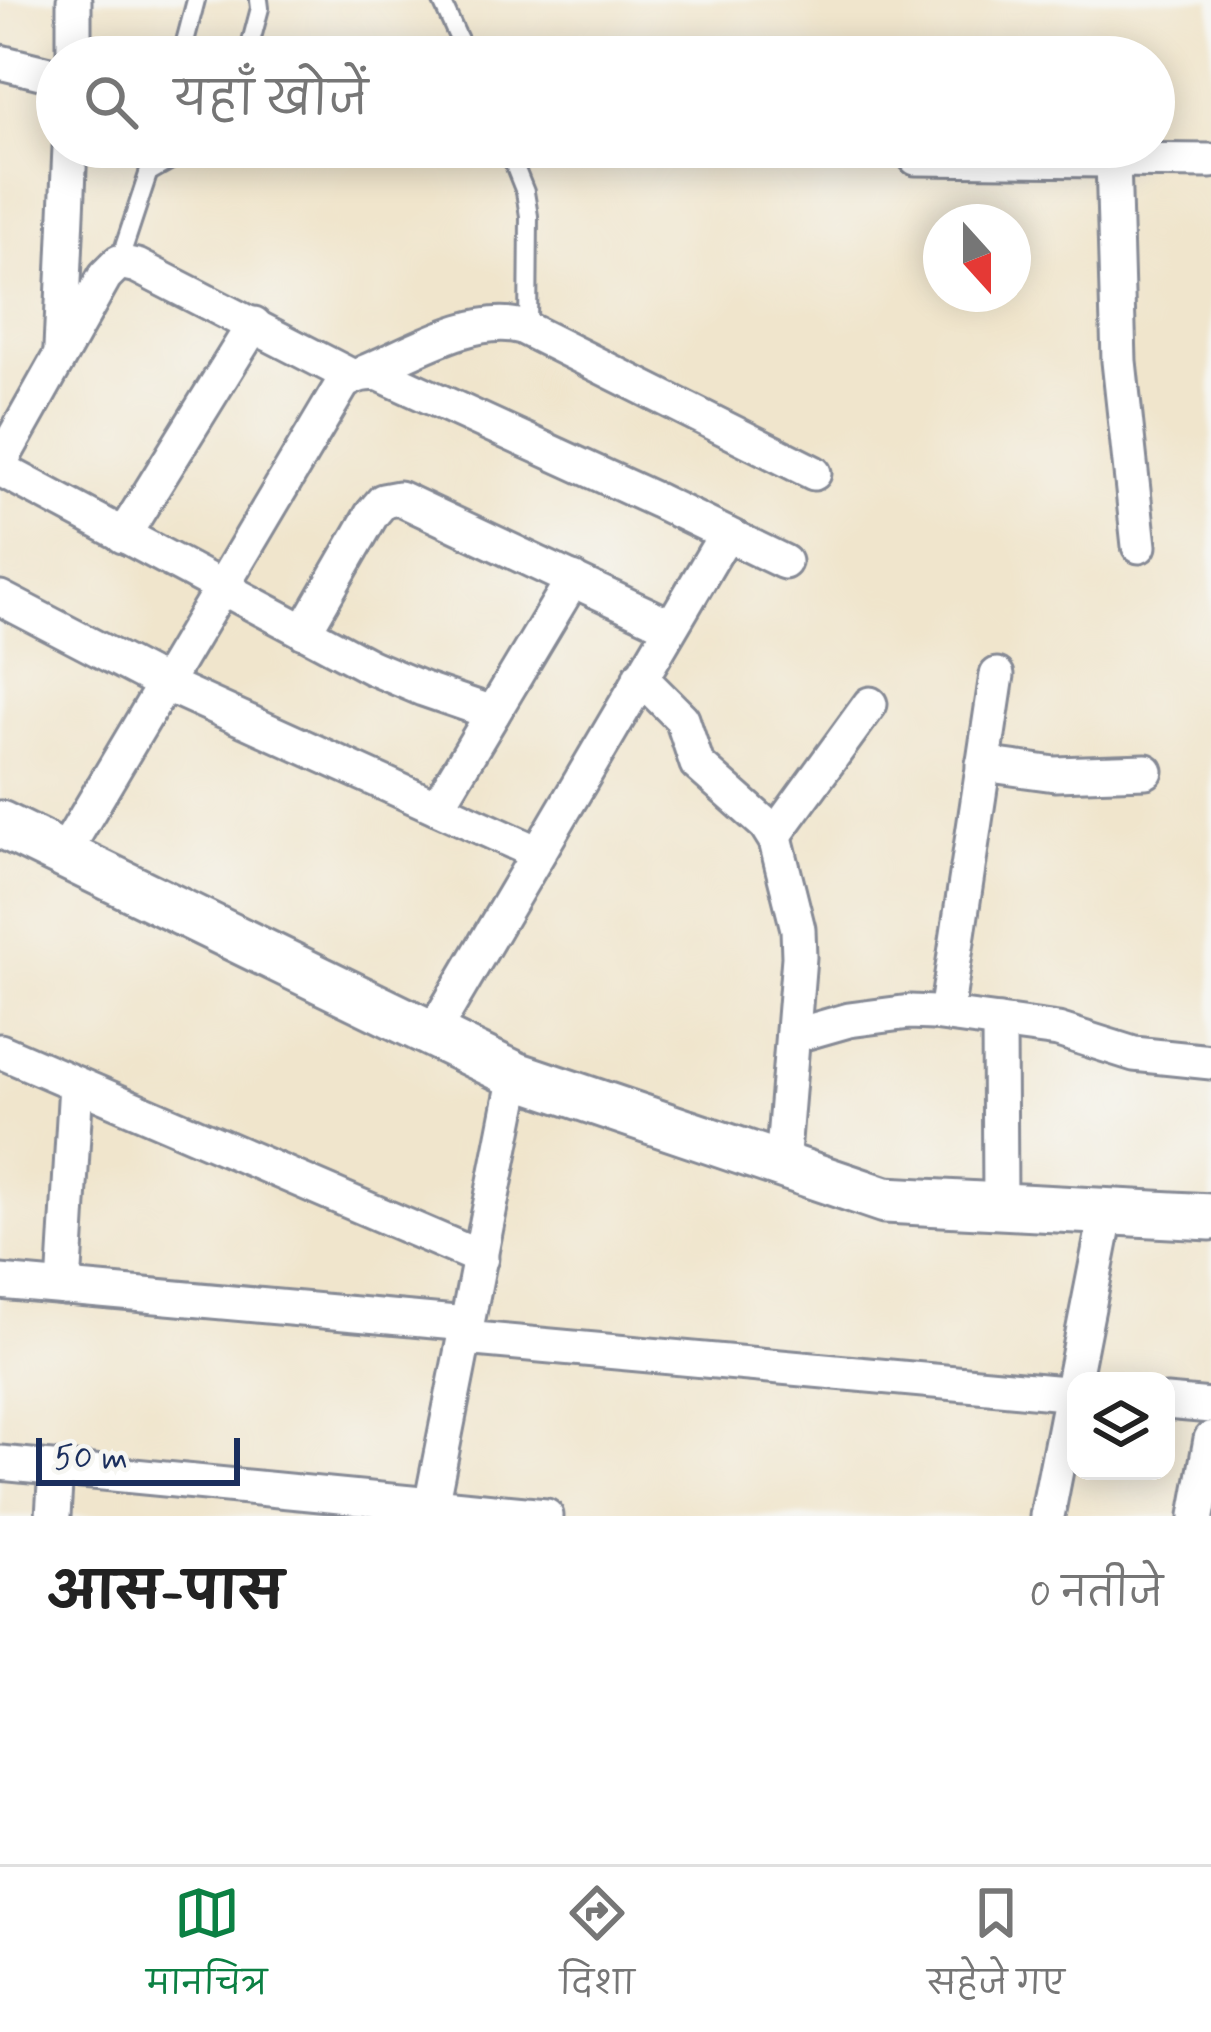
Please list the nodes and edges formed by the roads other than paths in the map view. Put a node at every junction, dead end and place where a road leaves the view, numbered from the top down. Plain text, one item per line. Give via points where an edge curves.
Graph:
1 (74, 0) edge
2 (196, 0) edge
3 (259, 0) edge
4 (441, 0) edge
5 (74, 36) edge
6 (187, 36) edge
7 (253, 36) edge
8 (457, 36) edge
9 (0, 62) edge
10 (36, 71) edge
11 (1175, 161) edge
12 (1211, 161) edge
13 (69, 168) edge
14 (150, 168) edge
15 (157, 168) edge
16 (515, 168) edge
17 (1113, 168) edge
18 (148, 173) junction
19 (118, 262) junction
20 (254, 324) junction
21 (528, 331) junction
22 (60, 356) junction
23 (359, 374) junction
24 (0, 466) edge
25 (814, 473) dead end
26 (726, 535) junction
27 (123, 536) junction
28 (1139, 546) dead end
29 (784, 562) dead end
30 (573, 580) junction
31 (221, 588) junction
32 (0, 598) edge
33 (671, 626) junction
34 (304, 632) junction
35 (997, 675) dead end
36 (640, 677) junction
37 (165, 684) junction
38 (870, 704) dead end
39 (493, 713) junction
40 (983, 764) junction
41 (1146, 771) dead end
42 (437, 807) junction
43 (0, 824) edge
44 (773, 836) junction
45 (538, 853) junction
46 (63, 855) junction
47 (946, 1014) junction
48 (999, 1022) junction
49 (432, 1034) junction
50 (793, 1036) junction
51 (0, 1051) edge
52 (1211, 1062) edge
53 (516, 1075) junction
54 (76, 1084) junction
55 (782, 1165) junction
56 (1000, 1206) junction
57 (1106, 1211) junction
58 (1211, 1217) edge
59 (481, 1258) junction
60 (0, 1282) edge
61 (64, 1288) junction
62 (466, 1331) junction
63 (1078, 1372) edge
64 (1067, 1393) edge
65 (1175, 1403) edge
66 (1211, 1406) edge
67 (1067, 1424) edge
68 (1211, 1439) edge
69 (0, 1463) edge
70 (56, 1469) junction
71 (213, 1500) edge
72 (430, 1511) edge
73 (53, 1516) edge
74 (546, 1516) edge
75 (1046, 1516) edge
76 (1198, 1516) edge

1 - 5 street
2 - 6 lane
3 - 7 lane
4 - 8 lane
9 - 10 street
11 - 12 street
13 - 22 street
14 - 18 lane
15 - 18 lane
16 - 21 lane via 529,216
17 - 28 street via 1119,361
18 - 19 lane
19 - 20 street
19 - 22 street
20 - 23 street
20 - 27 street
21 - 23 street via 506,322 476,326
21 - 25 street
22 - 24 street
23 - 26 street via 380,374
23 - 31 street via 343,383
24 - 27 street
26 - 29 street
26 - 33 street
27 - 31 street
30 - 33 street
30 - 34 street via 399,498 383,501
30 - 39 street
31 - 34 street
31 - 37 street
32 - 37 street
33 - 36 street
34 - 39 street via 402,681
35 - 40 street
36 - 44 street via 682,719 698,764
36 - 45 street
37 - 42 street
37 - 46 street
38 - 44 street
39 - 42 street
40 - 41 street
40 - 47 street
42 - 45 street
43 - 46 street
44 - 50 street via 798,928
45 - 49 street
46 - 49 street
47 - 48 street
47 - 50 street via 849,1020
48 - 52 street via 1134,1054
48 - 56 street
49 - 53 street
50 - 55 street
51 - 54 street
53 - 55 street
53 - 59 street
54 - 59 street
54 - 61 street
55 - 56 street via 885,1200
56 - 57 street
57 - 58 street
57 - 63 street
59 - 62 street
60 - 61 street
61 - 62 street
62 - 64 street
62 - 72 street
65 - 66 street
67 - 75 street
68 - 76 street
69 - 70 street
70 - 71 street
70 - 73 street
71 - 72 street
72 - 74 street

